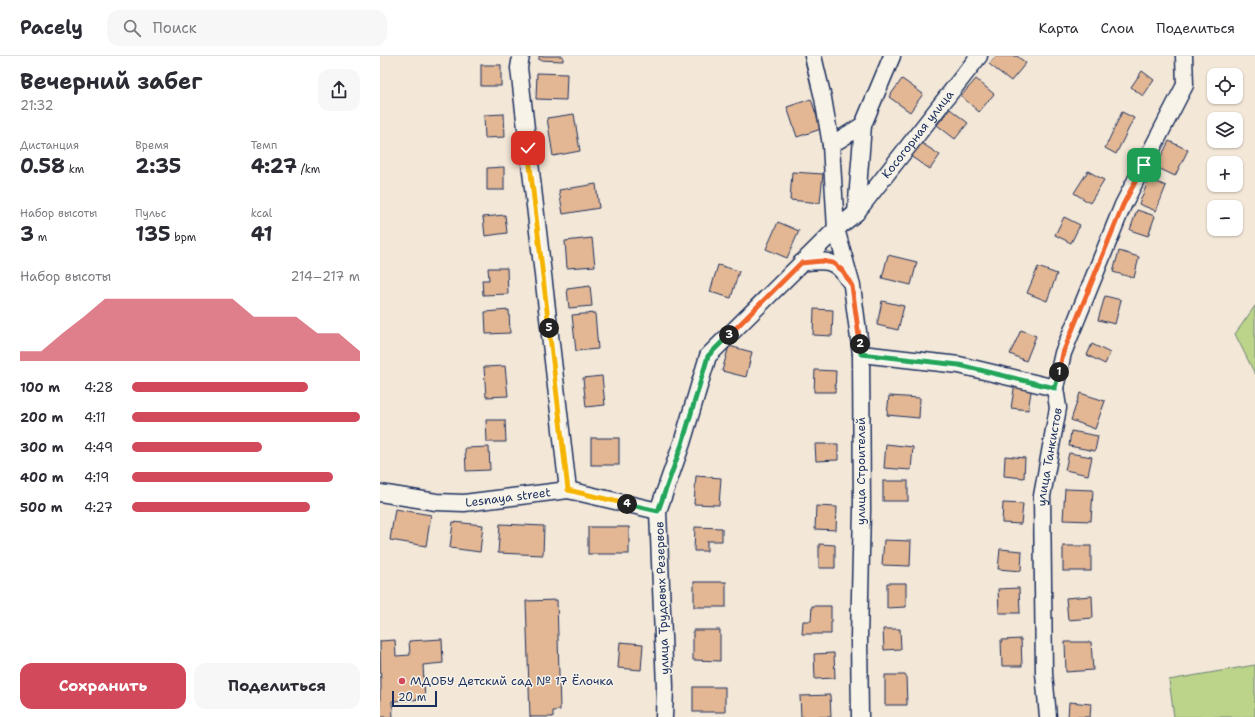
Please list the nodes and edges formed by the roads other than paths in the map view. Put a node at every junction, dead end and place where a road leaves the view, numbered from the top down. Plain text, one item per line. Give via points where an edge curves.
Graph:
1 (521, 56) edge
2 (813, 56) edge
3 (892, 56) edge
4 (979, 56) edge
5 (1184, 56) edge
6 (863, 125) junction
7 (831, 145) junction
8 (856, 213) junction
9 (836, 229) junction
10 (801, 263) junction
11 (852, 286) junction
12 (861, 354) junction
13 (1055, 388) junction
14 (568, 490) junction
15 (380, 493) edge
16 (658, 511) junction
17 (664, 717) edge
18 (860, 717) edge
19 (1048, 717) edge

1 - 14 street via 524,106
2 - 7 street
3 - 6 street
4 - 8 street, Косогорная улица
5 - 13 street, улица Танкистов via 1185,85 1123,205 1063,353
6 - 7 street
6 - 8 street
7 - 9 street, улица Строителей
8 - 9 street, Косогорная улица
9 - 10 street, улица Трудовых Резервов
9 - 11 street, улица Строителей
10 - 11 street via 833,263 843,271
10 - 16 street, улица Трудовых Резервов via 708,356 682,444
11 - 12 street, улица Строителей
12 - 13 street via 959,365
12 - 18 street, улица Строителей
13 - 19 street, улица Танкистов via 1058,408 1042,496 1044,673
14 - 15 street, Lesnaya street via 464,503 436,502
14 - 16 street, Lesnaya street
16 - 17 street, улица Трудовых Резервов

